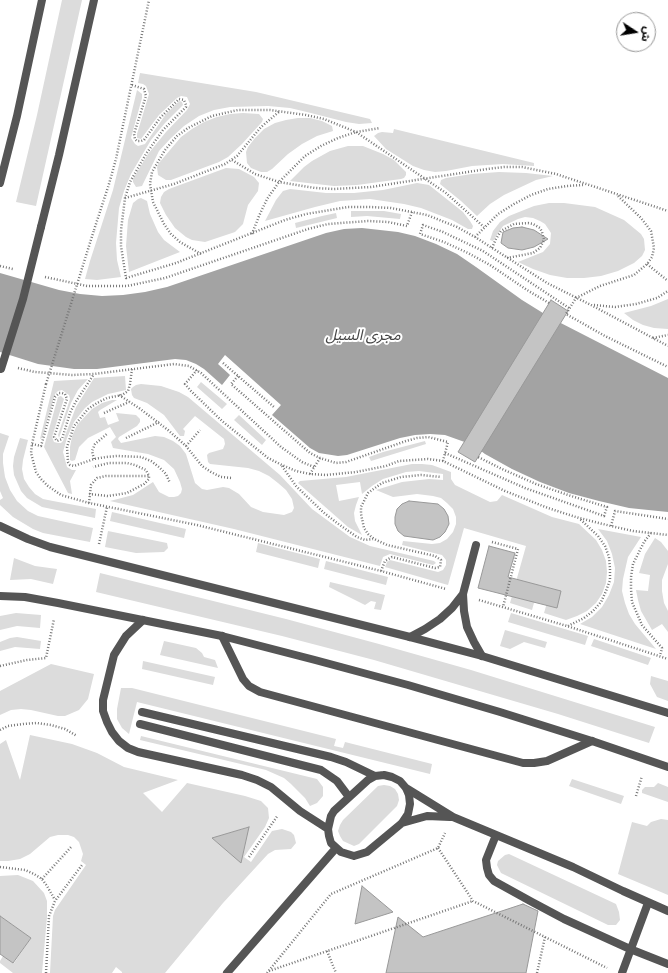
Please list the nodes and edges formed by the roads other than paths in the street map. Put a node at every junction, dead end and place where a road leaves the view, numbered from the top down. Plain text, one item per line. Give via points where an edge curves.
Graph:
1 (42, 0) edge
2 (94, 0) edge
3 (0, 183) edge
4 (0, 370) edge
5 (0, 526) edge
6 (476, 545) road end
7 (463, 594) junction
8 (0, 596) edge
9 (143, 620) junction
10 (222, 636) junction
11 (410, 636) junction
12 (482, 656) junction
13 (142, 712) dead end
14 (668, 713) edge
15 (140, 724) dead end
16 (592, 741) junction
17 (668, 768) edge
18 (375, 776) junction
19 (406, 788) junction
20 (349, 797) junction
21 (453, 817) junction
22 (402, 823) junction
23 (328, 829) junction
24 (496, 834) junction
25 (336, 848) junction
26 (648, 903) junction
27 (668, 911) edge
28 (630, 949) junction
29 (668, 964) edge
30 (227, 973) edge
31 (622, 973) edge

1 - 3 street
2 - 4 street, bridge via 23,299
5 - 11 street via 43,544
6 - 7 street
7 - 11 street via 440,619
7 - 12 street via 467,627
8 - 9 street via 58,602
9 - 10 street
9 - 23 street via 126,636 114,655 103,700 106,722 119,741 138,752 257,780 271,787 300,811
10 - 16 street via 408,684
10 - 16 street via 243,679 260,692 523,763 547,761
11 - 12 street
12 - 14 street
13 - 18 street via 346,762
15 - 20 street via 321,770 337,781
16 - 17 street
18 - 19 street via 392,777
18 - 20 street
19 - 21 street
19 - 22 street via 410,795 410,804 408,814
20 - 23 street via 334,811
21 - 22 street via 427,816
21 - 24 street
22 - 25 street via 373,849 361,855 347,855
23 - 25 street via 331,843
24 - 26 street
24 - 28 street via 486,860 489,875 494,881 564,919
25 - 30 street
26 - 27 street
26 - 28 street
28 - 29 street
28 - 31 street

